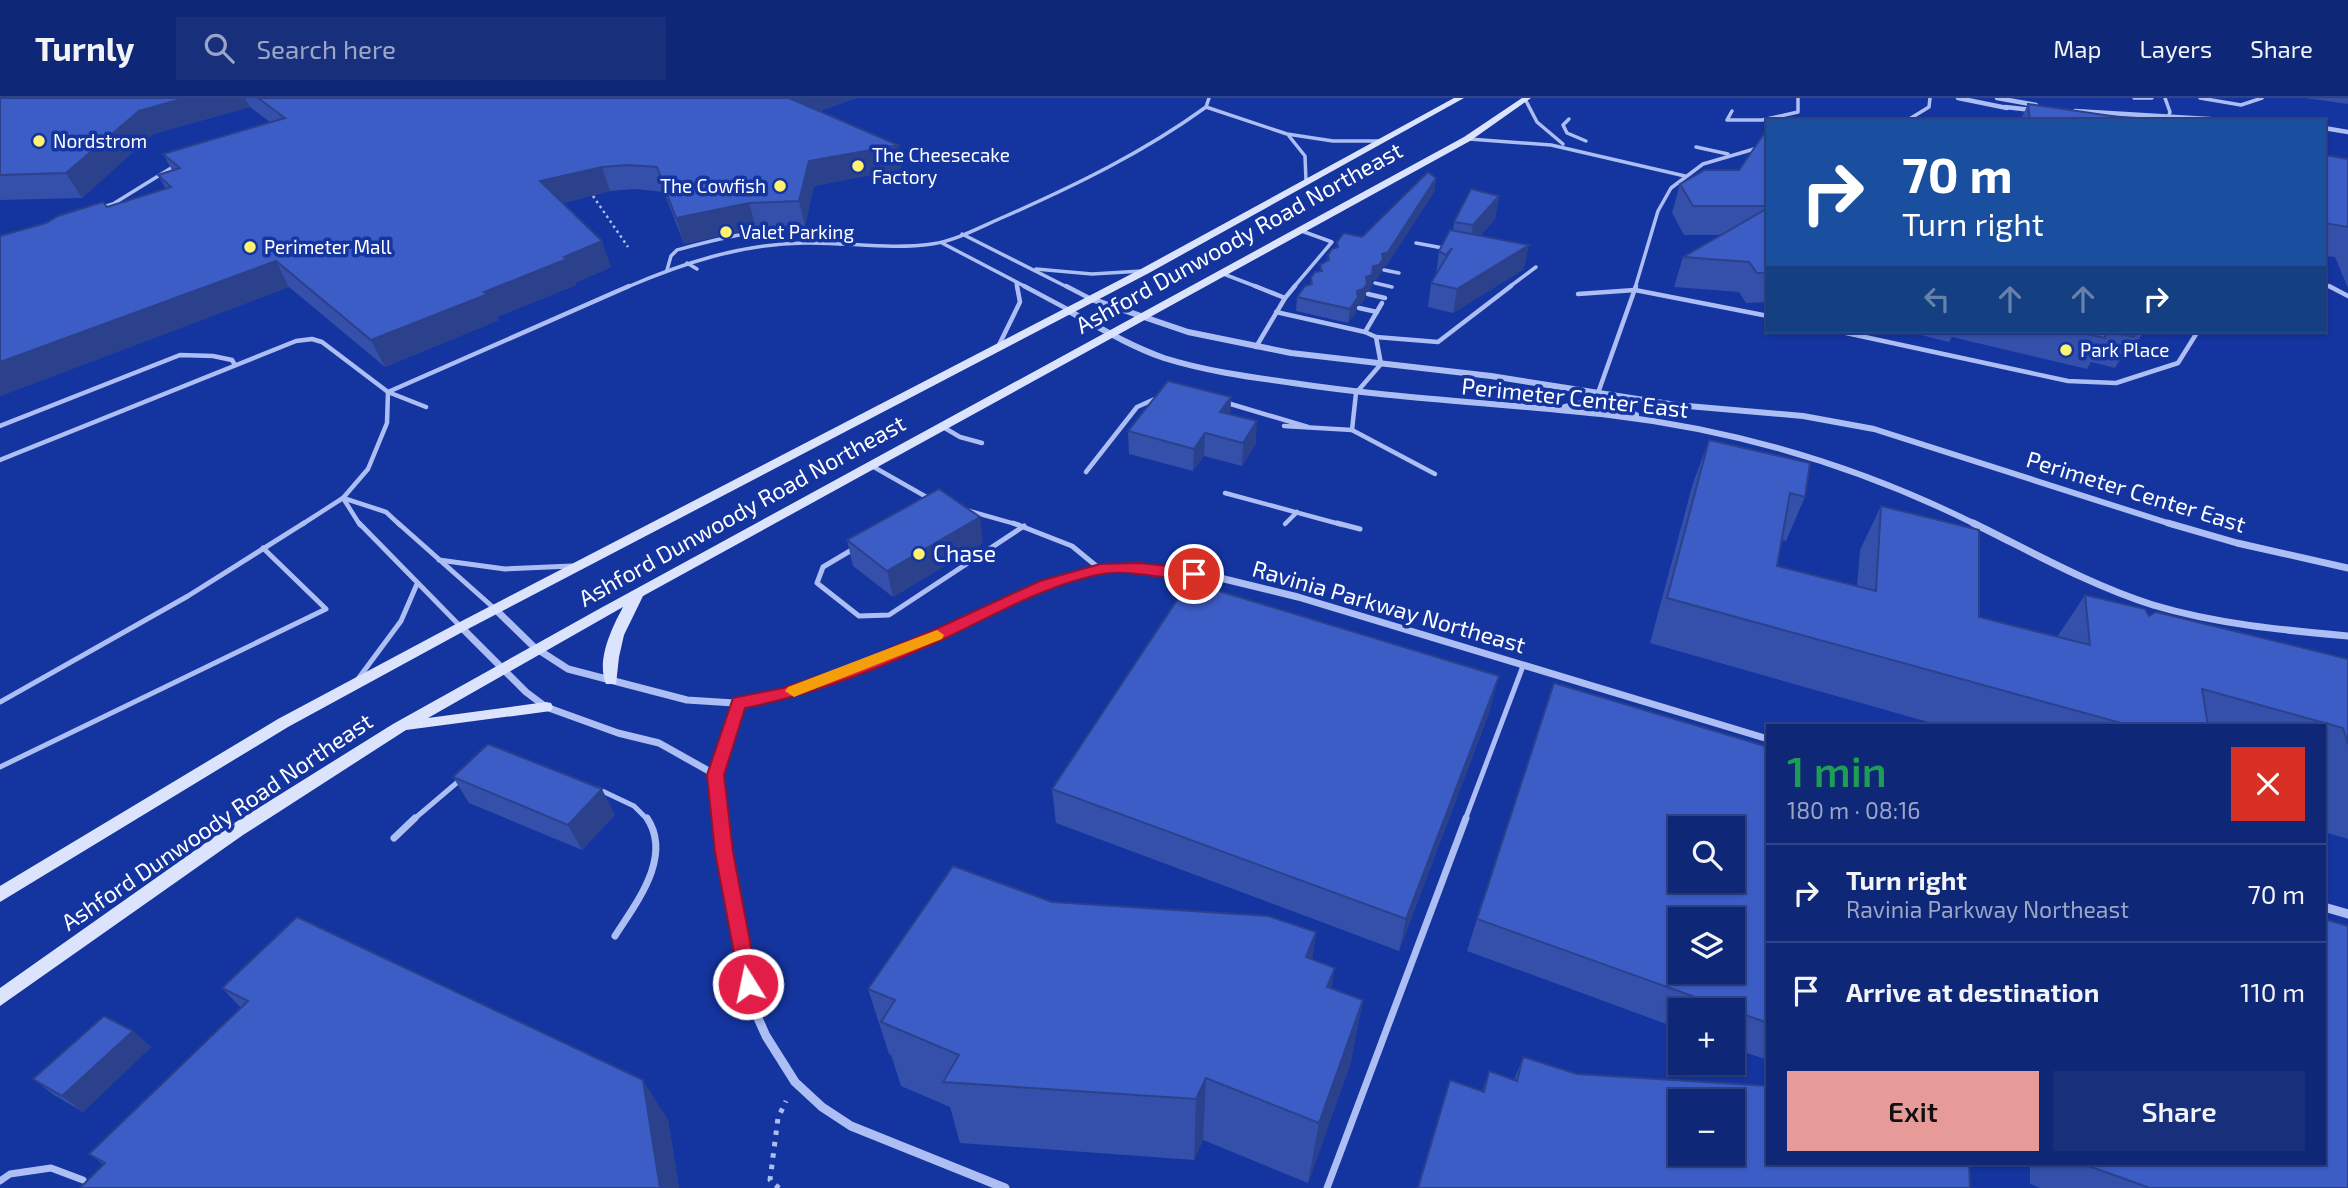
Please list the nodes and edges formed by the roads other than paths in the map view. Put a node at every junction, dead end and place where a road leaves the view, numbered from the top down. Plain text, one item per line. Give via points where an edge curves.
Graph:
1 (1209, 98) edge
2 (1460, 98) edge
3 (1798, 98) edge
4 (1930, 98) edge
5 (1958, 98) edge
6 (1997, 98) edge
7 (2133, 98) edge
8 (2152, 98) edge
9 (2165, 98) edge
10 (2200, 98) edge
11 (2262, 98) edge
12 (1526, 99) edge
13 (1206, 107) junction
14 (1732, 111) dead end
15 (1569, 119) dead end
16 (1766, 119) edge
17 (1766, 119) edge
18 (1909, 119) edge
19 (2122, 119) edge
20 (2154, 119) edge
21 (2166, 119) edge
22 (2326, 128) edge
23 (2348, 132) edge
24 (1287, 134) junction
25 (1467, 139) junction
26 (1383, 141) junction
27 (1586, 141) dead end
28 (1766, 146) edge
29 (1569, 147) junction
30 (1696, 147) dead end
31 (1731, 155) junction
32 (180, 163) edge
33 (1685, 176) junction
34 (1306, 181) junction
35 (101, 208) edge
36 (1299, 230) junction
37 (962, 234) junction
38 (942, 243) junction
39 (1416, 243) dead end
40 (840, 244) junction
41 (1456, 251) edge
42 (1320, 256) junction
43 (1333, 259) edge
44 (687, 263) junction
45 (1523, 264) edge
46 (1536, 267) joint
47 (697, 269) dead end
48 (1030, 269) junction
49 (1309, 269) junction
50 (667, 270) junction
51 (1384, 270) edge
52 (1145, 271) junction
53 (1316, 271) edge
54 (1221, 273) junction
55 (1399, 273) dead end
56 (1300, 279) junction
57 (1308, 281) edge
58 (1016, 282) junction
59 (1375, 283) edge
60 (2326, 285) edge
61 (1392, 286) dead end
62 (1635, 290) junction
63 (1289, 293) junction
64 (1298, 294) edge
65 (1368, 294) edge
66 (1578, 294) dead end
67 (2348, 296) edge
68 (1285, 298) junction
69 (1091, 299) junction
70 (1383, 300) joint
71 (1359, 308) edge
72 (1069, 311) junction
73 (1276, 312) junction
74 (1377, 312) junction
75 (1766, 316) edge
76 (1142, 318) junction
77 (1365, 332) junction
78 (1846, 333) edge
79 (2197, 333) edge
80 (1112, 335) junction
81 (1376, 337) junction
82 (1256, 347) junction
83 (997, 348) junction
84 (1381, 364) junction
85 (235, 365) junction
86 (388, 392) junction
87 (1356, 393) junction
88 (1598, 393) junction
89 (1159, 397) edge
90 (1212, 398) edge
91 (426, 407) dead end
92 (1540, 408) junction
93 (1650, 420) junction
94 (0, 426) edge
95 (1284, 426) dead end
96 (943, 427) junction
97 (1308, 427) junction
98 (1352, 430) junction
99 (982, 443) dead end
100 (0, 460) edge
101 (872, 466) junction
102 (1086, 472) dead end
103 (1435, 474) dead end
104 (1225, 493) dead end
105 (343, 498) junction
106 (922, 508) edge
107 (959, 508) edge
108 (1297, 512) junction
109 (1285, 524) dead end
110 (1024, 526) junction
111 (1360, 529) dead end
112 (867, 541) edge
113 (263, 548) junction
114 (439, 560) junction
115 (585, 563) junction
116 (2348, 568) edge
117 (1100, 569) junction
118 (417, 584) junction
119 (638, 594) junction
120 (495, 609) junction
121 (859, 616) joint
122 (461, 627) junction
123 (2348, 636) edge
124 (537, 649) junction
125 (1523, 666) junction
126 (503, 668) junction
127 (611, 680) junction
128 (354, 684) junction
129 (0, 702) edge
130 (738, 703) junction
131 (546, 707) junction
132 (398, 728) junction
133 (1766, 738) edge
134 (0, 767) edge
135 (470, 774) edge
136 (716, 775) junction
137 (593, 787) edge
138 (394, 838) dead end
139 (0, 895) edge
140 (2326, 908) edge
141 (2348, 914) edge
142 (615, 936) dead end
143 (0, 998) edge
144 (83, 1180) dead end
145 (0, 1181) edge
146 (1005, 1188) edge
147 (1326, 1188) edge

1 - 13 lane
2 - 26 main road, Ashford Dunwoody Road Northeast
3 - 16 lane via 1798,112
4 - 18 lane via 1929,107
5 - 6 street via 2039,110
7 - 8 lane
9 - 21 lane via 2170,112
10 - 11 lane via 2240,104
12 - 25 main road, Ashford Dunwoody Road Northeast
12 - 29 lane via 1543,129
13 - 24 lane
13 - 37 lane via 1139,154
14 - 17 lane via 1727,120
15 - 27 lane via 1563,125 1567,133
19 - 20 street via 2066,112
22 - 23 street
24 - 26 lane via 1333,141
24 - 34 lane via 1305,152
25 - 29 lane via 1519,139
25 - 36 main road, Ashford Dunwoody Road Northeast
26 - 34 main road, Ashford Dunwoody Road Northeast
28 - 31 lane
29 - 33 lane
30 - 31 lane
31 - 33 lane
32 - 35 lane
33 - 62 lane via 1671,188 1657,213
34 - 52 main road, Ashford Dunwoody Road Northeast
36 - 42 lane via 1332,242
36 - 54 main road, Ashford Dunwoody Road Northeast
37 - 38 lane
37 - 48 lane
38 - 40 lane
38 - 58 lane
39 - 41 lane
40 - 44 lane via 750,247
40 - 50 lane via 820,230 747,234 677,250
42 - 43 lane
42 - 49 lane
44 - 47 lane
44 - 50 lane
45 - 46 lane
46 - 81 lane via 1438,342
48 - 52 lane via 1092,274
48 - 69 lane
49 - 53 lane
49 - 56 lane
50 - 86 lane
51 - 55 lane
52 - 69 main road, Ashford Dunwoody Road Northeast
54 - 68 lane
54 - 76 main road, Ashford Dunwoody Road Northeast
56 - 57 lane
56 - 63 lane
58 - 72 lane
58 - 83 lane via 1020,302
59 - 61 lane
60 - 67 lane
62 - 66 lane
62 - 75 lane
62 - 88 lane
63 - 64 lane
63 - 68 lane
65 - 70 lane
68 - 73 lane
69 - 72 main road, Ashford Dunwoody Road Northeast
69 - 76 street, Perimeter Center East
70 - 74 lane
71 - 74 lane
72 - 80 street, Perimeter Center East
72 - 83 main road, Ashford Dunwoody Road Northeast
73 - 77 lane
73 - 82 lane
74 - 77 lane
76 - 80 main road, Ashford Dunwoody Road Northeast
76 - 82 street, Perimeter Center East
77 - 81 lane
78 - 79 lane via 2068,381 2116,383 2178,363
80 - 87 street, Perimeter Center East via 1176,361
80 - 96 main road, Ashford Dunwoody Road Northeast
81 - 84 lane
82 - 84 street, Perimeter Center East
83 - 115 main road, Ashford Dunwoody Road Northeast
84 - 87 lane
84 - 88 street, Perimeter Center East
85 - 86 lane via 312,339 323,342
85 - 94 lane via 213,356 180,355
85 - 100 lane
86 - 91 lane
86 - 105 lane via 387,423 368,469
87 - 92 street, Perimeter Center East
87 - 98 lane
88 - 92 street via 1578,406
88 - 93 street via 1609,403
88 - 116 street, Perimeter Center East via 1803,416 1874,429 2168,523
89 - 102 lane via 1137,407
90 - 97 lane
92 - 93 street, Perimeter Center East
93 - 123 street, Perimeter Center East via 1773,447 1853,472 1937,505 2127,598 2214,620
95 - 97 lane
96 - 99 lane
96 - 101 main road, Ashford Dunwoody Road Northeast
97 - 98 lane
98 - 103 lane
101 - 106 lane via 933,501
101 - 119 main road, Ashford Dunwoody Road Northeast
104 - 108 lane
105 - 113 lane
105 - 114 lane via 386,512
105 - 118 lane via 360,525
107 - 110 lane
108 - 109 lane
108 - 111 lane
110 - 117 lane via 1072,545
110 - 121 lane via 888,615
112 - 121 lane via 823,567 817,583
113 - 129 lane via 188,596
113 - 134 lane via 327,609
114 - 115 lane via 528,569
114 - 120 lane
115 - 120 main road, Ashford Dunwoody Road Northeast
117 - 125 street, Ravinia Parkway Northeast via 1140,568 1210,576 1297,597
117 - 130 street, Ravinia Parkway Northeast via 1045,584 856,669 785,694
118 - 122 lane
118 - 128 lane via 401,621
119 - 124 main road, Ashford Dunwoody Road Northeast
119 - 127 main road via 615,639
120 - 122 main road, Ashford Dunwoody Road Northeast
120 - 124 street, Ravinia Parkway Northeast
122 - 126 street
122 - 128 main road, Ashford Dunwoody Road Northeast
124 - 126 main road, Ashford Dunwoody Road Northeast
124 - 127 street, Ravinia Parkway Northeast via 579,674
125 - 133 street, Ravinia Parkway Northeast
125 - 147 lane
126 - 131 street
126 - 132 main road, Ashford Dunwoody Road Northeast
127 - 130 street, Ravinia Parkway Northeast via 681,699
128 - 139 main road, Ashford Dunwoody Road Northeast via 226,756
130 - 136 street
131 - 132 main road
131 - 136 street via 659,743
132 - 143 main road, Ashford Dunwoody Road Northeast via 225,838
135 - 138 lane via 442,793
136 - 146 street via 724,852 752,1007 795,1082 851,1126
137 - 142 lane via 647,816 657,839 653,869
140 - 141 street
144 - 145 lane via 51,1168 10,1174

